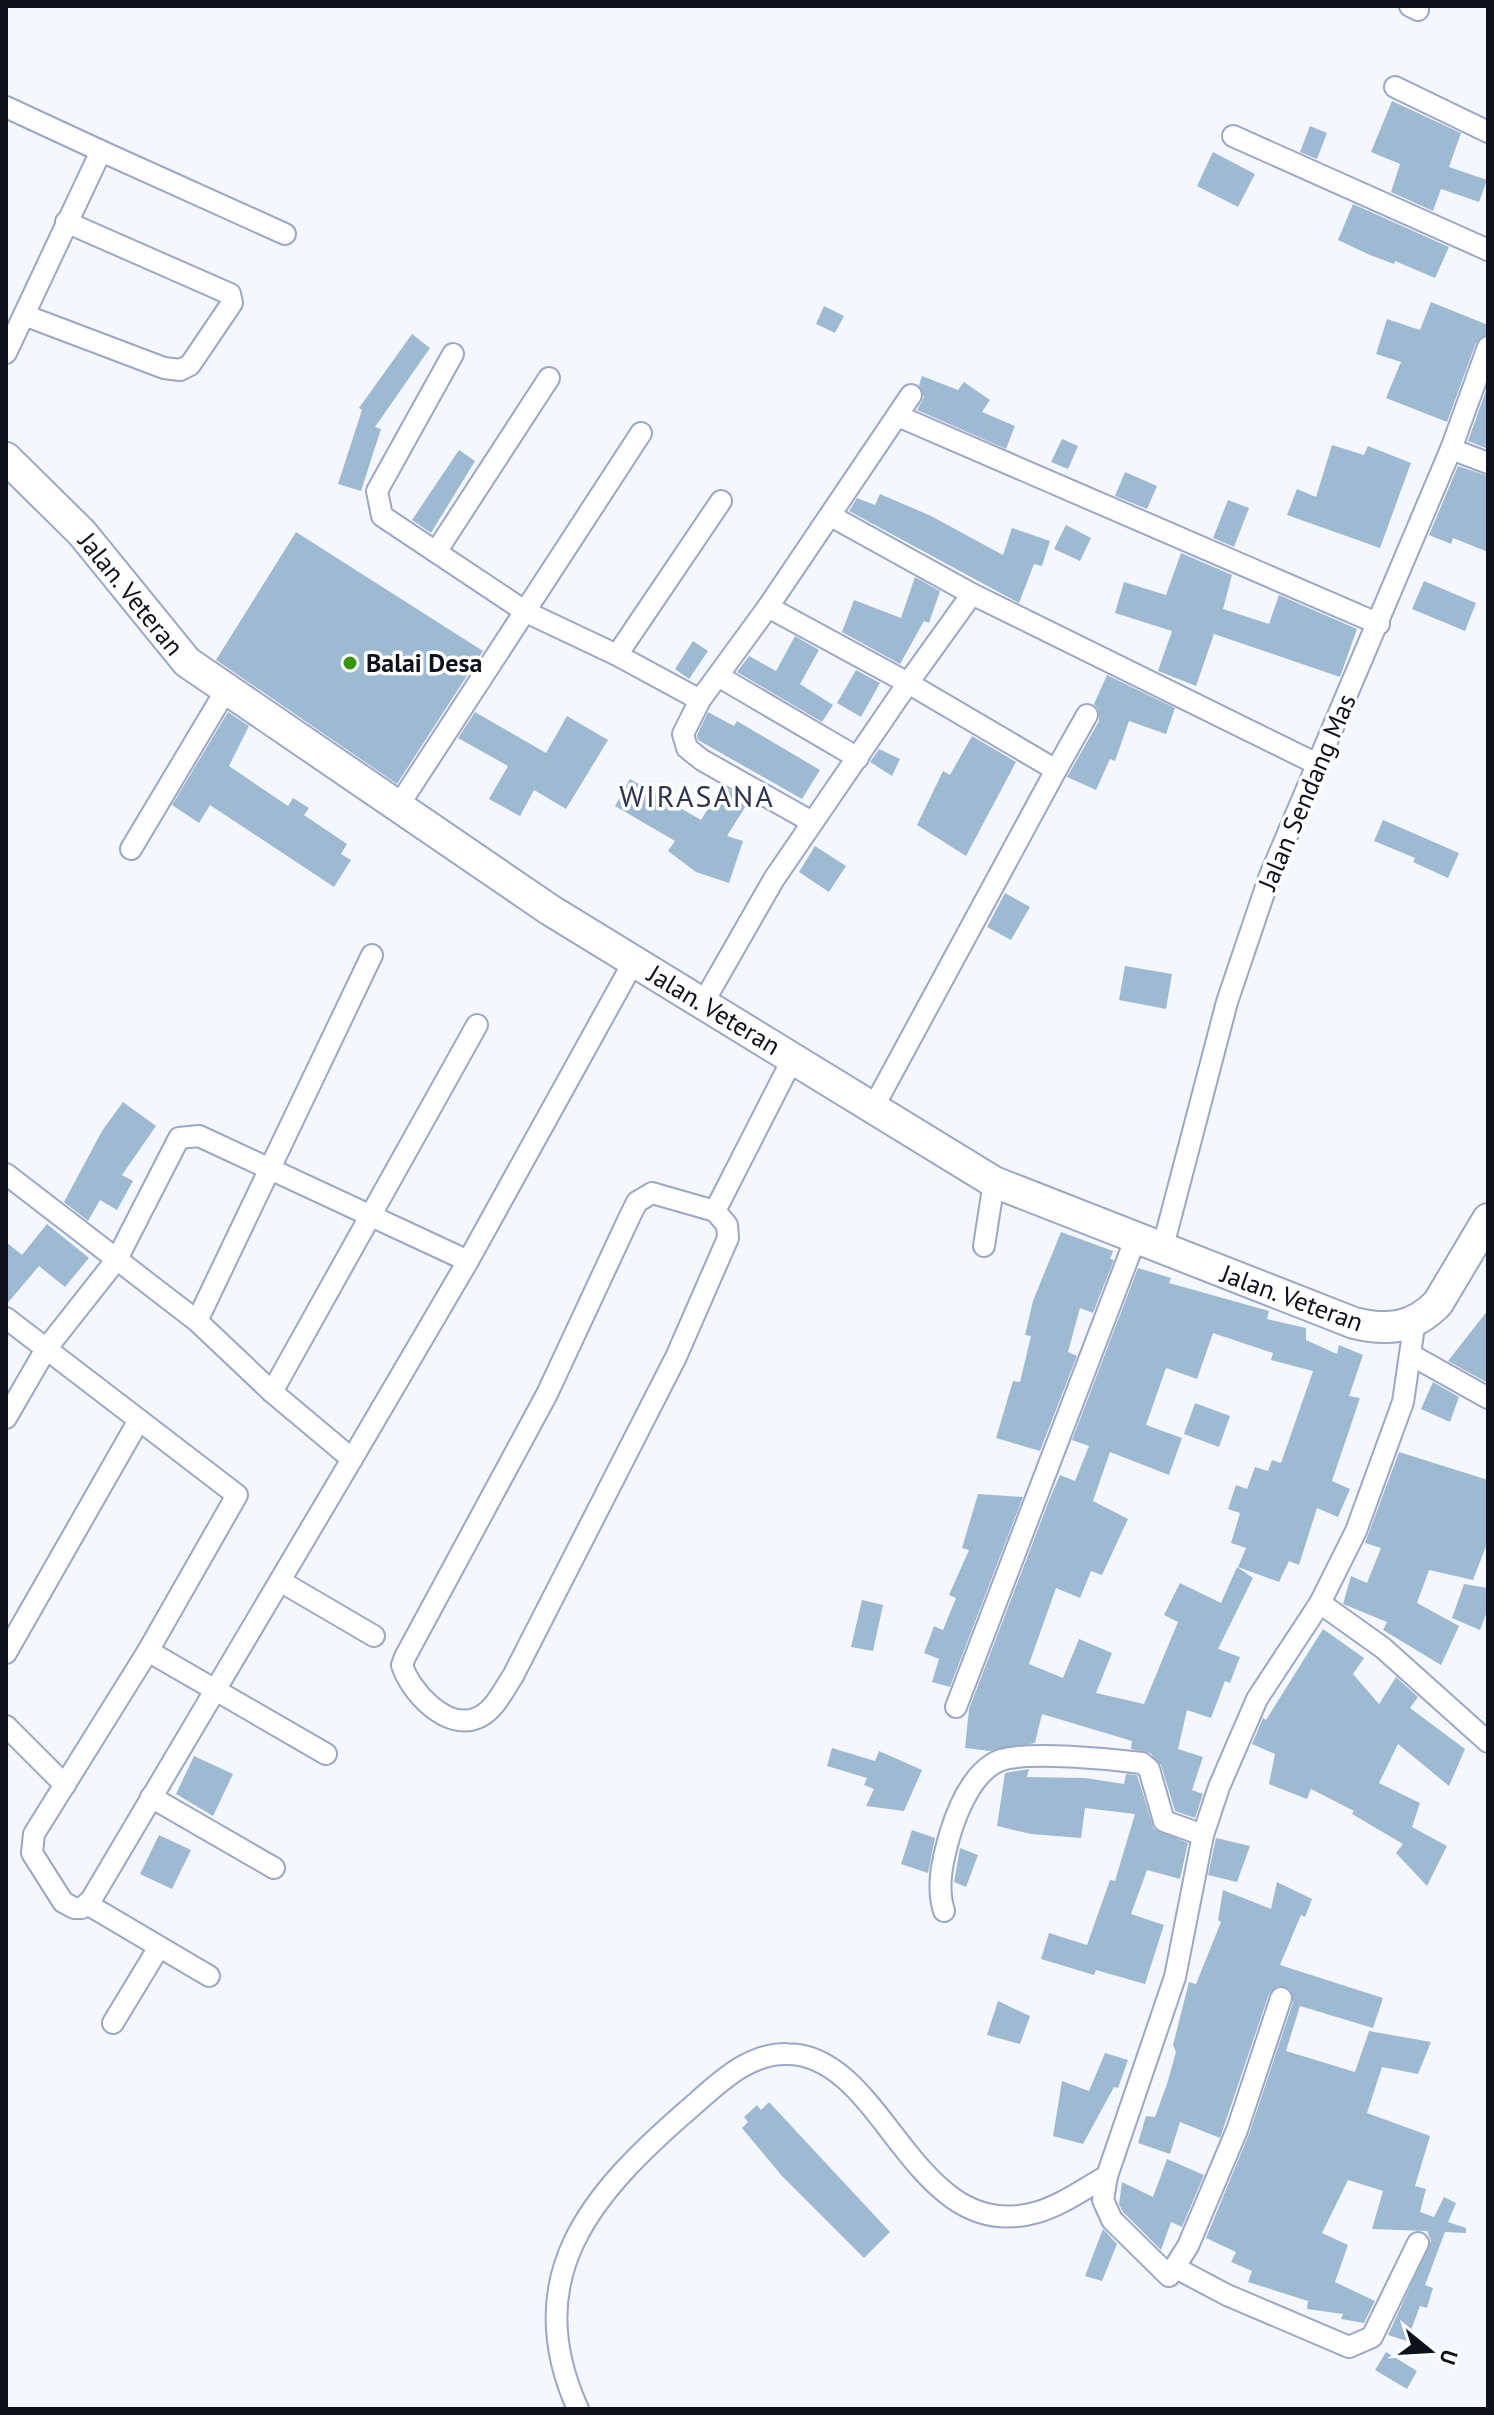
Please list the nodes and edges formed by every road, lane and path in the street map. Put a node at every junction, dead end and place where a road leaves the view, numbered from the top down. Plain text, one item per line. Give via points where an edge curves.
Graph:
1 (1395, 87) dead end
2 (6, 107) edge
3 (1488, 132) edge
4 (1233, 136) dead end
5 (101, 151) junction
6 (66, 222) junction
7 (285, 234) dead end
8 (1488, 250) edge
9 (24, 315) junction
10 (1488, 347) edge
11 (6, 353) edge
12 (453, 354) dead end
13 (549, 378) dead end
14 (911, 395) dead end
15 (898, 416) junction
16 (641, 433) dead end
17 (1451, 449) junction
18 (6, 458) edge
19 (1488, 463) edge
20 (721, 501) dead end
21 (831, 516) junction
22 (436, 552) junction
23 (972, 594) junction
24 (768, 607) junction
25 (526, 612) junction
26 (1379, 624) junction
27 (617, 655) junction
28 (718, 676) junction
29 (908, 683) junction
30 (226, 690) junction
31 (700, 700) junction
32 (1087, 715) dead end
33 (858, 758) junction
34 (1317, 764) junction
35 (1056, 770) junction
36 (397, 808) junction
37 (812, 822) junction
38 (131, 849) dead end
39 (372, 955) dead end
40 (634, 961) junction
41 (703, 1003) junction
42 (477, 1025) dead end
43 (793, 1058) junction
44 (873, 1108) junction
45 (272, 1170) junction
46 (6, 1174) edge
47 (994, 1182) junction
48 (715, 1211) junction
49 (373, 1216) junction
50 (1488, 1219) edge
51 (1149, 1245) junction
52 (984, 1246) dead end
53 (117, 1259) junction
54 (468, 1261) junction
55 (6, 1318) edge
56 (1415, 1320) junction
57 (197, 1321) junction
58 (46, 1349) junction
59 (1413, 1356) junction
60 (272, 1392) junction
61 (1488, 1398) edge
62 (6, 1418) edge
63 (139, 1420) junction
64 (352, 1459) junction
65 (280, 1581) junction
66 (1320, 1603) junction
67 (374, 1636) dead end
68 (148, 1651) junction
69 (6, 1653) edge
70 (215, 1687) junction
71 (956, 1707) dead end
72 (6, 1726) edge
73 (1488, 1742) edge
74 (326, 1754) dead end
75 (65, 1785) junction
76 (151, 1797) junction
77 (1203, 1835) junction
78 (274, 1868) dead end
79 (87, 1904) junction
80 (944, 1911) dead end
81 (159, 1947) junction
82 (209, 1976) dead end
83 (1281, 1998) dead end
84 (113, 2023) dead end
85 (1107, 2176) junction
86 (1418, 2243) dead end
87 (1176, 2268) junction
88 (578, 2409) edge

1 - 3 street
2 - 5 street
4 - 8 street
5 - 6 street
5 - 7 street
6 - 9 street
6 - 9 street via 230,294 232,303 190,365 180,370
9 - 11 street
10 - 17 street, Jalan Sendang Mas
12 - 22 street via 377,491 382,516
13 - 22 street
14 - 15 street
15 - 21 street
15 - 26 street
16 - 25 street
17 - 19 street
17 - 26 street, Jalan Sendang Mas
18 - 30 street, Jalan. Veteran via 82,533 187,662
20 - 27 street
21 - 23 street
21 - 24 street
22 - 25 street
23 - 29 street
23 - 34 street
24 - 28 street
24 - 29 street
25 - 27 street
25 - 36 street
26 - 34 street, Jalan Sendang Mas
27 - 31 street
28 - 31 street
28 - 33 street
29 - 33 street
29 - 35 street
30 - 36 street, Jalan. Veteran
30 - 38 street
31 - 37 street via 683,734 687,748
32 - 35 street
33 - 37 street
34 - 51 street, Jalan Sendang Mas via 1269,878
35 - 44 street
36 - 40 street, Jalan. Veteran
37 - 41 street
39 - 45 street
40 - 41 street, Jalan. Veteran
40 - 54 street
41 - 43 street, Jalan. Veteran
42 - 49 street
43 - 44 street, Jalan. Veteran
43 - 48 street
44 - 47 street, Jalan. Veteran
45 - 49 street
45 - 53 street via 199,1136 179,1138
45 - 57 street
46 - 53 street
47 - 51 street, Jalan. Veteran
47 - 52 street
48 - 48 street via 728,1232 717,1267 607,1499 513,1676 490,1709 477,1718 463,1720 440,1712 412,1687 402,1665 405,1657 547,1394 637,1202 652,1193
49 - 54 street
49 - 60 street
50 - 56 street via 1449,1289
51 - 56 street, Jalan. Veteran via 1354,1323 1387,1329
51 - 71 street, Jalan Sendang Mas
53 - 57 street
53 - 58 street
54 - 64 street
55 - 58 street
56 - 59 street
57 - 60 street
58 - 62 street
58 - 63 street
59 - 61 street
59 - 66 street via 1384,1457 1356,1531
60 - 64 street
63 - 68 street via 237,1495
63 - 69 street
64 - 65 street
65 - 67 street
65 - 70 street
66 - 73 street via 1383,1648
66 - 77 street via 1257,1699
68 - 70 street
68 - 75 street
70 - 74 street
70 - 76 street
72 - 75 street
75 - 79 street via 34,1834 32,1853 63,1902 74,1908
76 - 78 street
76 - 79 street
77 - 80 street via 1164,1821 1149,1769 1142,1763 1001,1760 970,1788 953,1824 939,1884
77 - 85 street via 1175,1977
79 - 81 street
81 - 82 street
81 - 84 street
83 - 87 street via 1237,2130
85 - 87 street via 1103,2200 1112,2220 1167,2274
85 - 88 street via 1037,2212 982,2213 944,2195 847,2082 824,2063 786,2054 747,2064 677,2120 609,2187 576,2233 555,2307 557,2351
86 - 87 street via 1372,2337 1349,2347

